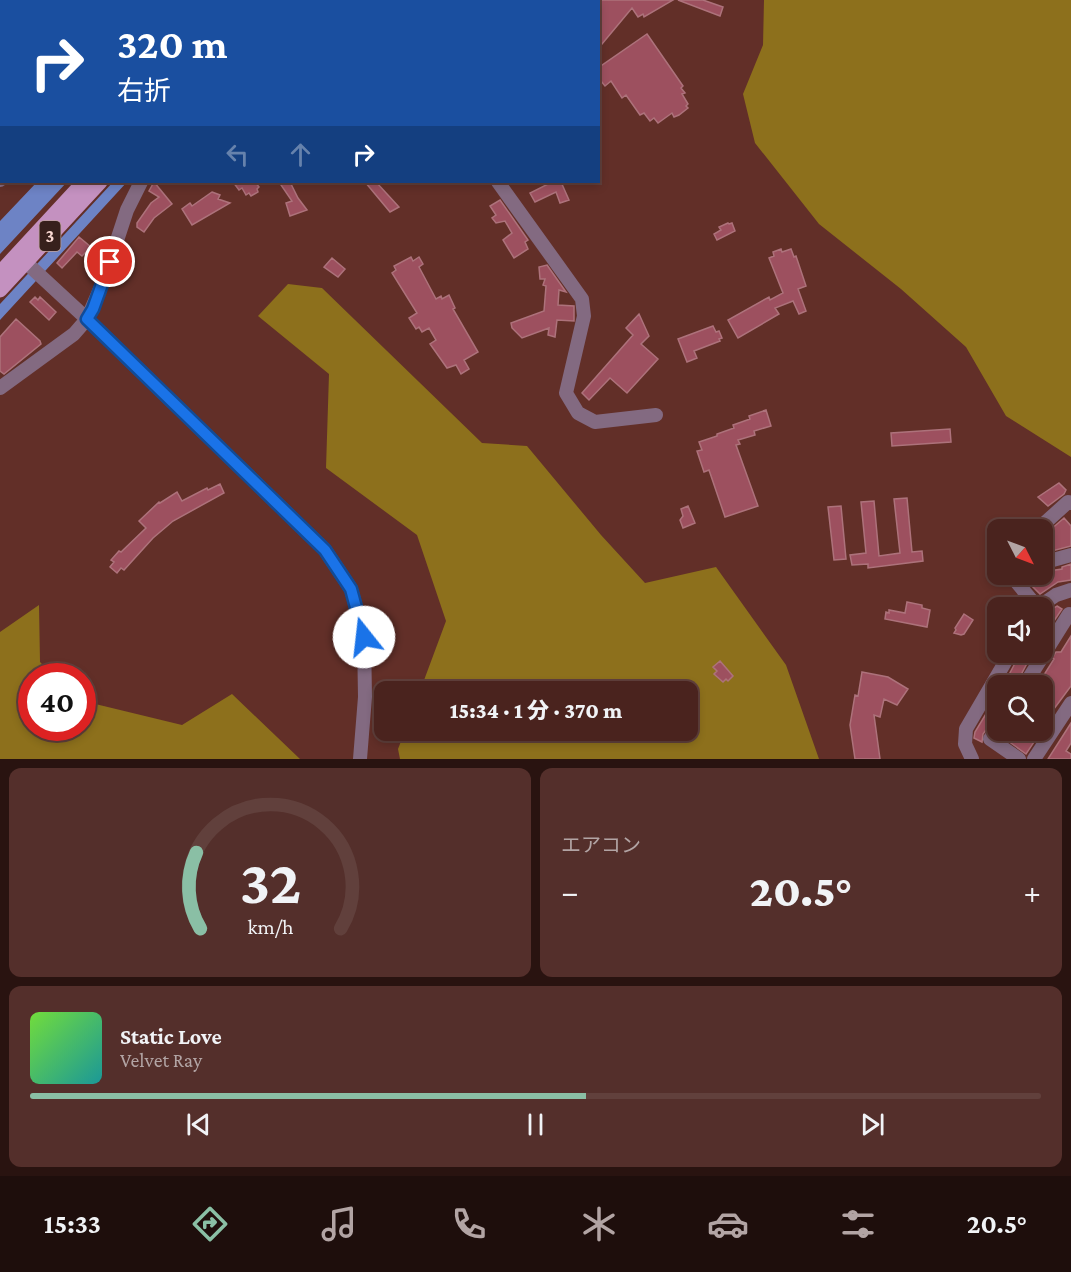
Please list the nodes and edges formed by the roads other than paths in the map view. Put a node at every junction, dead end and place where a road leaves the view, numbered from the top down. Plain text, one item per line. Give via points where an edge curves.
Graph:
1 (83, 183) edge
2 (98, 183) edge
3 (140, 183) edge
4 (499, 183) edge
5 (21, 258) junction
6 (0, 273) edge
7 (0, 291) edge
8 (87, 319) junction
9 (0, 388) edge
10 (656, 416) dead end
11 (1071, 503) edge
12 (1049, 519) edge
13 (1071, 555) edge
14 (1053, 559) edge
15 (1071, 590) edge
16 (1053, 597) edge
17 (1071, 615) edge
18 (1053, 637) edge
19 (1005, 663) edge
20 (1071, 703) edge
21 (993, 741) edge
22 (360, 759) edge
23 (972, 759) edge
24 (1019, 759) edge
25 (1034, 759) edge

1 - 5 main road, 3
2 - 5 main road, 3
3 - 8 street
4 - 10 street via 582,299 584,316 566,393 579,413 595,422
5 - 6 main road, 3
5 - 7 main road, 3
5 - 8 street
8 - 9 street via 74,334
8 - 22 street via 325,550 351,589 364,637
11 - 12 street
13 - 14 street
15 - 16 street
17 - 18 street
19 - 23 street via 966,729 965,744
20 - 25 street
21 - 24 street

